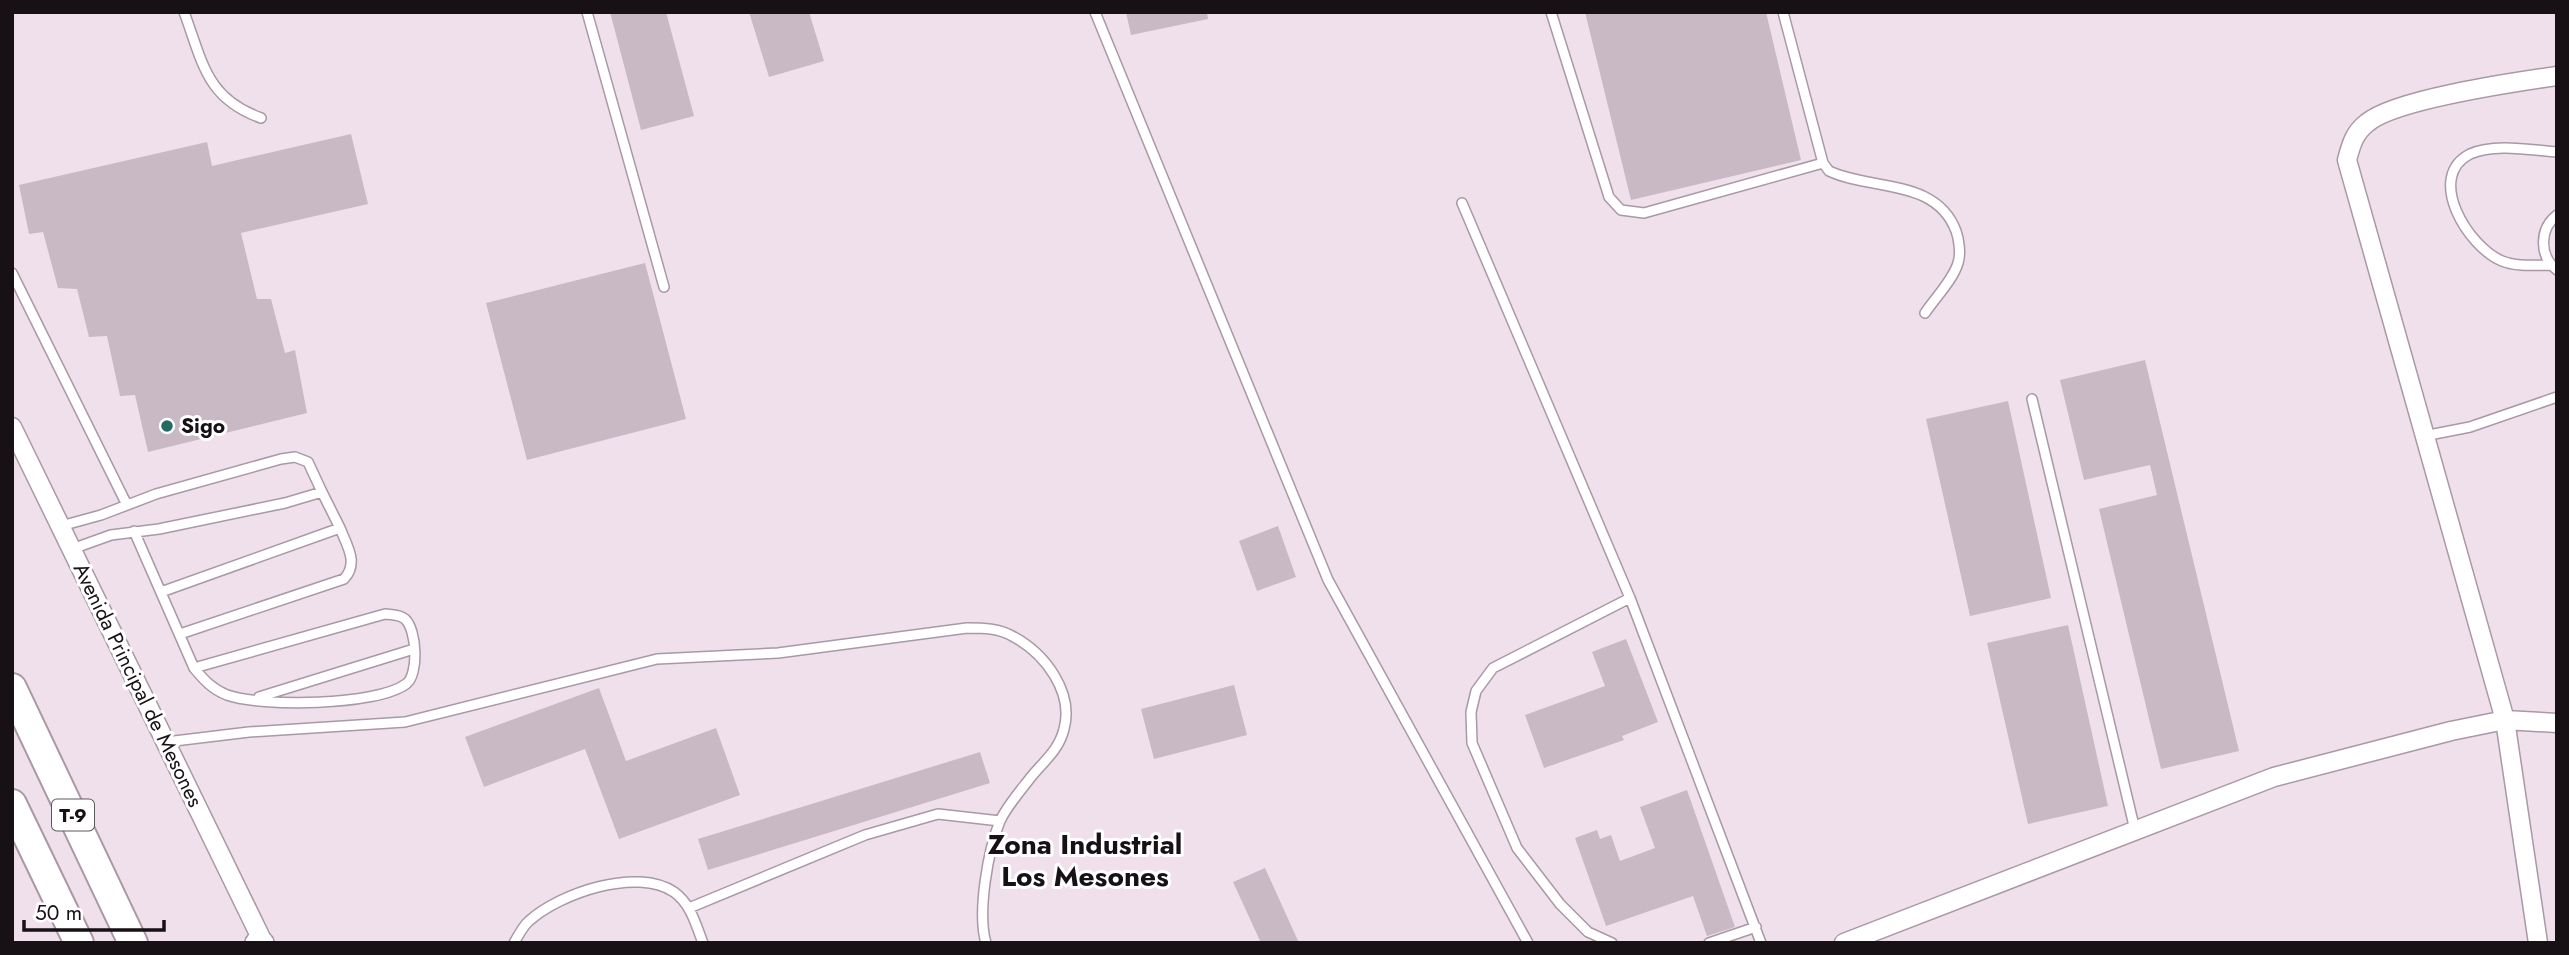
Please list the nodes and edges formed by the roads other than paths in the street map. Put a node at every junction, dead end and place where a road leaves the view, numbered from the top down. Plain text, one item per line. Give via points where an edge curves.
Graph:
1 (184, 12) edge
2 (587, 12) edge
3 (1095, 12) edge
4 (1551, 12) edge
5 (1783, 12) edge
6 (2557, 76) edge
7 (261, 118) dead end
8 (2557, 152) edge
9 (1823, 163) junction
10 (1462, 203) dead end
11 (2557, 215) edge
12 (2553, 268) edge
13 (12, 274) edge
14 (664, 287) dead end
15 (1925, 313) dead end
16 (2557, 397) edge
17 (2032, 399) dead end
18 (12, 427) edge
19 (2424, 436) junction
20 (322, 492) junction
21 (126, 503) junction
22 (61, 526) junction
23 (340, 528) junction
24 (134, 531) junction
25 (72, 549) junction
26 (161, 592) junction
27 (1630, 598) junction
28 (180, 634) junction
29 (414, 649) junction
30 (194, 668) junction
31 (12, 688) edge
32 (254, 698) junction
33 (2505, 720) junction
34 (2557, 723) edge
35 (166, 742) junction
36 (12, 804) edge
37 (1000, 821) junction
38 (2135, 830) junction
39 (689, 908) junction
40 (1756, 927) junction
41 (261, 942) edge
42 (79, 943) edge
43 (134, 943) edge
44 (514, 943) edge
45 (703, 943) edge
46 (986, 943) edge
47 (1528, 943) edge
48 (1612, 943) edge
49 (1709, 943) edge
50 (1761, 943) edge
51 (1844, 943) edge
52 (2538, 943) edge

1 - 7 lane via 210,81 237,110
2 - 14 lane
3 - 47 lane via 1328,580
4 - 9 lane via 1609,197 1621,210 1644,213
5 - 9 lane
6 - 19 street via 2473,90 2391,111 2368,121 2352,139 2347,160
8 - 12 lane via 2487,149 2453,166 2449,180 2451,202 2481,246 2501,260
9 - 15 lane via 1838,175 1911,191 1945,210 1959,238 1959,262
10 - 27 lane
11 - 12 lane via 2550,220 2543,239
13 - 21 lane
16 - 19 lane
17 - 38 lane
18 - 22 street, Avenida Principal de Mesones
19 - 33 street
20 - 21 lane via 313,468 295,457
20 - 23 lane
20 - 24 lane
21 - 22 lane
22 - 25 street, Avenida Principal de Mesones
23 - 26 lane
23 - 28 lane via 352,559 344,579
24 - 25 lane
24 - 26 lane
25 - 35 street, Avenida Principal de Mesones
26 - 28 lane
27 - 40 lane
27 - 48 lane via 1493,668 1476,691 1471,712 1472,743 1517,848 1588,932
28 - 30 lane
29 - 30 lane via 406,620 385,614
29 - 32 lane
29 - 32 lane via 410,682 394,692 336,703
30 - 32 lane via 208,685 228,695
31 - 43 highway, T-9
33 - 34 street
33 - 38 street via 2274,777
33 - 52 street
35 - 37 lane via 405,722 657,659 778,653 990,628 1014,637 1042,659 1060,682 1066,704 1058,747
35 - 41 street, Avenida Principal de Mesones
36 - 42 highway, T-9
37 - 39 lane via 938,814 865,835
37 - 46 lane via 982,896
38 - 51 street
39 - 44 lane via 674,892 652,885 626,882 596,887 528,921
39 - 45 lane
40 - 49 lane
40 - 50 lane

